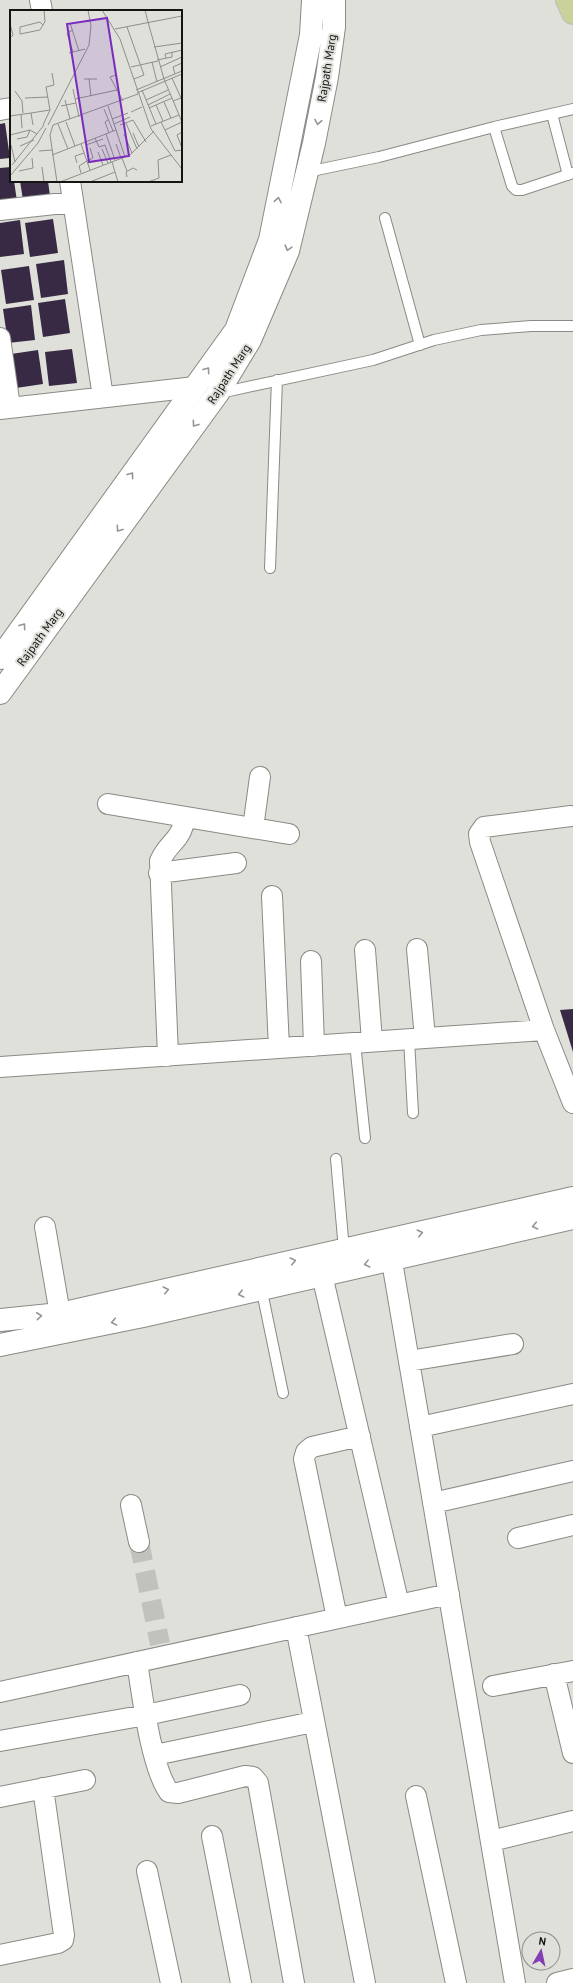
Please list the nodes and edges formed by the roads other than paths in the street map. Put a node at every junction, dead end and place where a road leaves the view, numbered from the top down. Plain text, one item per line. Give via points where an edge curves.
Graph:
1 (40, 0) edge
2 (313, 0) edge
3 (334, 0) edge
4 (567, 0) edge
5 (42, 10) edge
6 (573, 13) edge
7 (10, 108) edge
8 (573, 109) edge
9 (0, 110) edge
10 (552, 114) junction
11 (494, 126) junction
12 (306, 172) junction
13 (571, 174) edge
14 (70, 182) edge
15 (73, 202) junction
16 (0, 210) edge
17 (384, 218) dead end
18 (573, 326) edge
19 (0, 338) edge
20 (420, 345) junction
21 (277, 380) junction
22 (191, 392) junction
23 (218, 393) junction
24 (103, 397) junction
25 (5, 408) edge
26 (270, 568) dead end
27 (0, 658) edge
28 (0, 693) edge
29 (260, 778) dead end
30 (108, 804) dead end
31 (571, 816) dead end
32 (185, 817) junction
33 (253, 828) junction
34 (289, 834) dead end
35 (236, 863) dead end
36 (159, 873) junction
37 (272, 896) dead end
38 (417, 949) dead end
39 (366, 950) dead end
40 (311, 961) dead end
41 (544, 1030) junction
42 (417, 1038) junction
43 (364, 1042) junction
44 (314, 1046) junction
45 (279, 1048) junction
46 (168, 1056) junction
47 (0, 1068) edge
48 (573, 1103) edge
49 (413, 1112) dead end
50 (365, 1138) dead end
51 (336, 1159) dead end
52 (573, 1198) edge
53 (573, 1218) edge
54 (45, 1227) dead end
55 (390, 1249) junction
56 (344, 1250) junction
57 (322, 1275) junction
58 (259, 1279) junction
59 (60, 1314) junction
60 (0, 1320) edge
61 (513, 1344) dead end
62 (0, 1345) edge
63 (409, 1362) junction
64 (283, 1393) dead end
65 (573, 1394) edge
66 (420, 1427) junction
67 (360, 1436) junction
68 (573, 1471) edge
69 (433, 1503) junction
70 (131, 1505) dead end
71 (573, 1525) edge
72 (518, 1538) dead end
73 (139, 1542) tunnel mouth
74 (449, 1594) junction
75 (399, 1605) junction
76 (336, 1618) junction
77 (296, 1627) junction
78 (137, 1662) junction
79 (573, 1671) edge
80 (554, 1674) junction
81 (494, 1686) dead end
82 (0, 1692) edge
83 (240, 1695) dead end
84 (146, 1715) junction
85 (313, 1722) junction
86 (0, 1741) edge
87 (573, 1753) edge
88 (155, 1755) junction
89 (85, 1780) dead end
90 (43, 1788) junction
91 (416, 1796) dead end
92 (0, 1797) edge
93 (573, 1821) edge
94 (212, 1836) dead end
95 (491, 1841) junction
96 (147, 1871) dead end
97 (0, 1955) edge
98 (573, 1979) edge
99 (171, 1983) edge
100 (241, 1983) edge
101 (294, 1983) edge
102 (364, 1983) edge
103 (456, 1983) edge
104 (515, 1983) edge
105 (557, 1983) edge

1 - 5 street
22 -> 2 main road, Rajpath Marg via 236,330 270,240 311,35
3 -> 12 main road, Rajpath Marg via 334,27 327,77
4 - 6 main road
7 - 9 street
8 - 10 lane
10 - 11 lane
10 - 13 lane
11 - 12 lane via 379,157
11 - 13 lane via 512,186 516,190
12 -> 23 main road, Rajpath Marg via 288,252 250,340
14 - 15 street
15 - 16 street
15 - 24 street
17 - 20 lane
18 - 20 lane via 481,330
19 - 25 street
20 - 21 lane via 373,360
21 - 23 lane
21 - 26 lane
22 - 23 lane
22 - 24 street
27 -> 22 main road, Rajpath Marg
23 -> 28 main road, Rajpath Marg
24 - 25 street
29 - 33 street
30 - 32 street
31 - 41 street via 484,827 479,834
32 - 33 street
32 - 36 street via 183,830 164,852
33 - 34 street
35 - 36 street
36 - 46 street
37 - 45 street
38 - 42 street
39 - 43 street
40 - 44 street
41 - 42 street
41 - 48 street
42 - 43 street
42 - 49 lane
43 - 44 street
43 - 50 lane
44 - 45 street
45 - 46 street
46 - 47 street
51 - 56 lane
55 -> 52 main road
53 -> 55 main road
54 - 59 street
55 - 56 main road
55 -> 57 main road
55 - 63 street
58 -> 56 main road
57 - 58 main road
57 - 67 street
59 -> 58 main road
58 -> 62 main road via 143,1316
58 - 64 lane
60 -> 59 main road
61 - 63 street
63 - 66 street
65 - 66 street
66 - 69 street
67 - 75 street
67 - 76 street via 312,1447 306,1452 304,1459
68 - 69 street
69 - 74 street
70 - 73 street
71 - 72 street
74 - 75 street
74 - 95 street
75 - 76 street
76 - 77 street
77 - 78 street via 162,1650
77 - 85 street
78 - 82 street
78 - 84 street
79 - 80 street
80 - 81 street
80 - 87 street
83 - 84 street
84 - 86 street
84 - 88 street
85 - 88 street
85 - 102 street
88 - 101 street via 164,1785 169,1792 178,1793 245,1776 253,1777 258,1783
89 - 90 street
90 - 92 street
90 - 97 street via 63,1940
91 - 103 street
93 - 95 street
94 - 100 street
95 - 104 street
96 - 99 street
98 - 105 street

